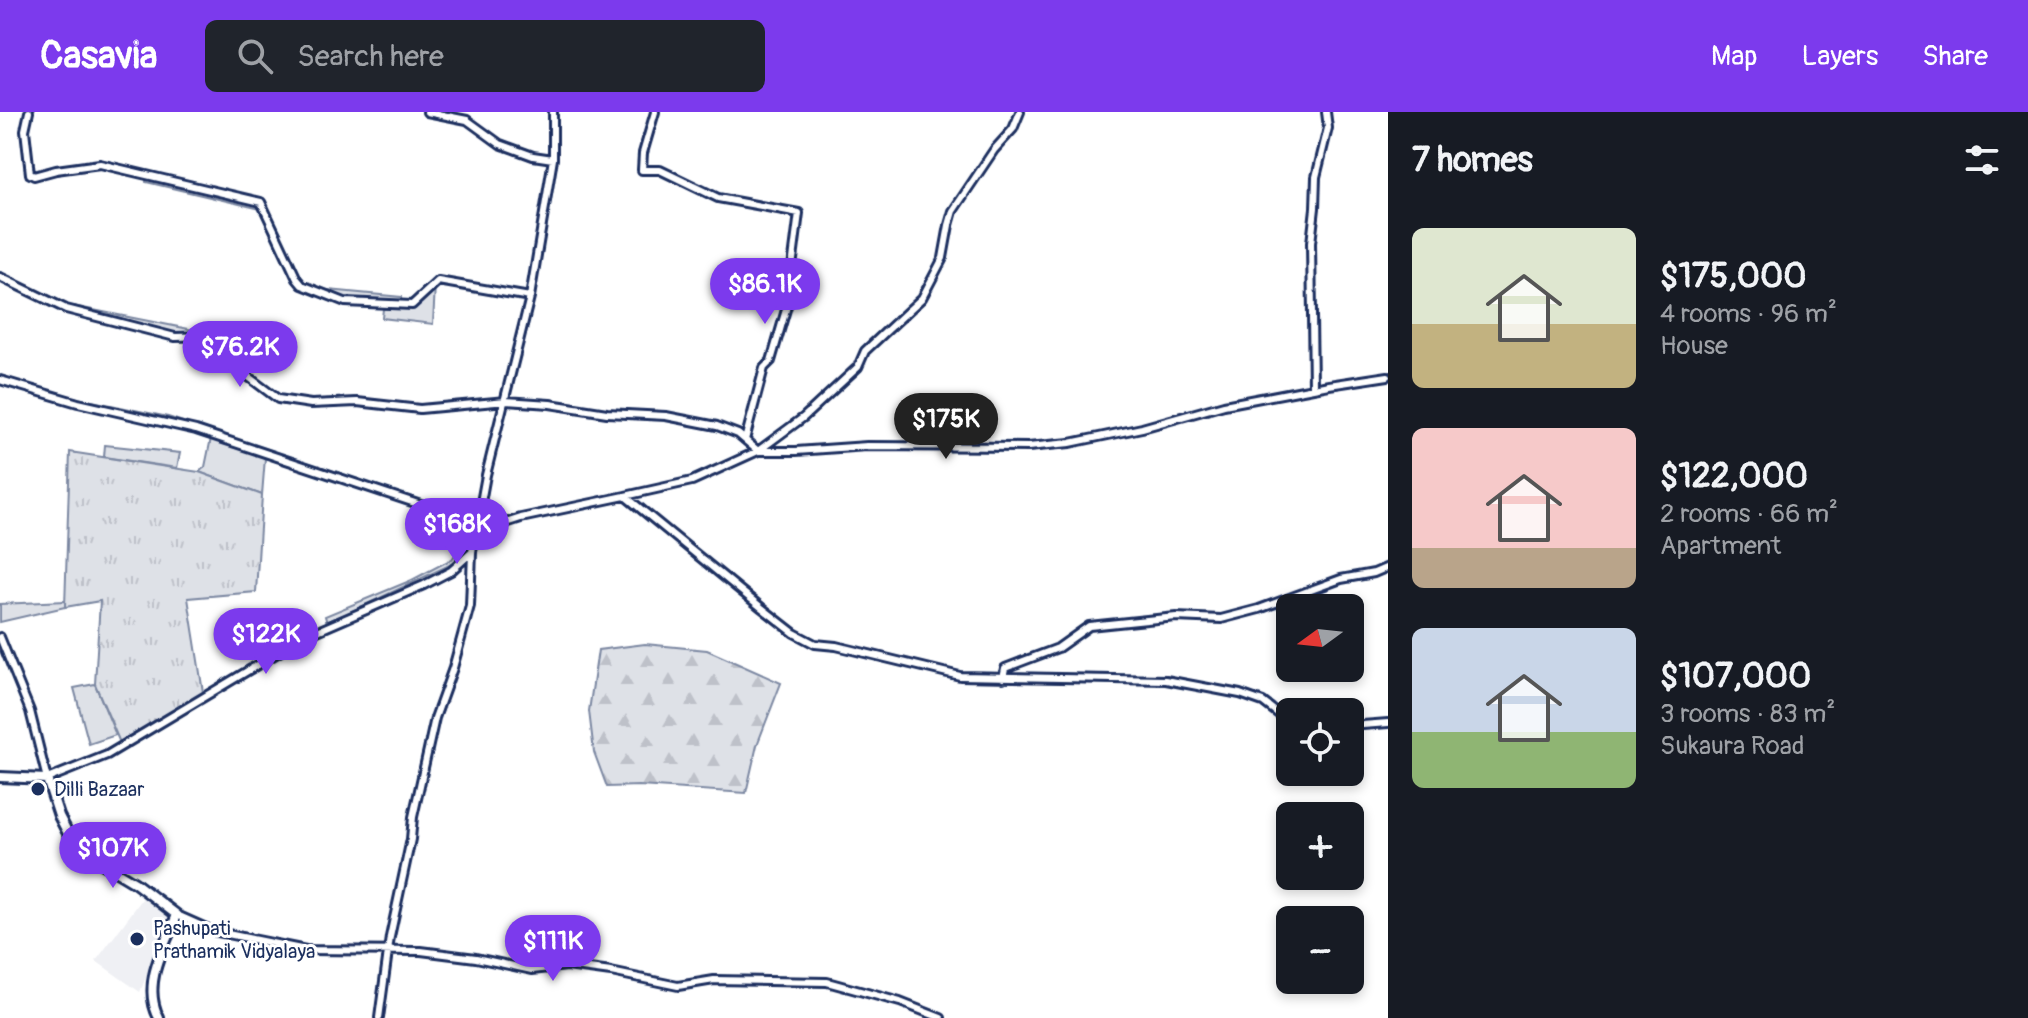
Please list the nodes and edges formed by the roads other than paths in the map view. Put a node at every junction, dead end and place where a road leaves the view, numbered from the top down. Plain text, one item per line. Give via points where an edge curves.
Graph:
1 (29, 112) edge
2 (427, 112) edge
3 (553, 112) edge
4 (655, 112) edge
5 (1020, 112) edge
6 (1326, 112) edge
7 (553, 159) junction
8 (0, 277) edge
9 (530, 297) junction
10 (1388, 376) edge
11 (0, 380) edge
12 (1313, 387) junction
13 (506, 401) junction
14 (745, 440) junction
15 (758, 451) junction
16 (625, 496) junction
17 (477, 523) junction
18 (472, 552) junction
19 (1388, 567) edge
20 (0, 637) edge
21 (1003, 678) junction
22 (1276, 712) edge
23 (1388, 723) edge
24 (1364, 725) edge
25 (0, 777) edge
26 (47, 779) junction
27 (177, 915) junction
28 (388, 951) junction
29 (159, 1018) edge
30 (379, 1018) edge
31 (941, 1018) edge

1 - 9 street via 25,130 30,174 100,164 261,202 302,285 345,302 412,305 438,281
2 - 7 street via 467,120 500,144
3 - 7 street
4 - 14 street via 642,170 660,170 718,198 799,213 787,306
5 - 15 street via 953,211 943,258 922,298 871,344 858,367
6 - 12 street via 1311,243
7 - 9 street
8 - 13 street via 66,309 175,337 210,336 221,342 242,372 278,399 420,409
9 - 13 street
10 - 12 street
11 - 17 street via 196,430
12 - 15 street via 1070,443
13 - 14 street via 666,416 717,426
13 - 17 street
14 - 15 street
15 - 16 street via 692,481
16 - 17 street via 490,528
16 - 21 street via 794,633 815,644 960,676
17 - 18 street
18 - 26 street via 424,585 306,636 107,755
18 - 28 street via 470,606 435,718
19 - 21 street via 1221,619 1176,617 1089,626 1058,648 1005,668
20 - 26 street via 30,711
21 - 22 street via 1166,680 1240,694
23 - 24 street
25 - 26 street
26 - 27 street via 75,847
27 - 28 street via 213,931 306,950
27 - 29 street via 150,989
28 - 30 street
28 - 31 street via 476,958 532,970 567,966 678,986 714,980 827,982

